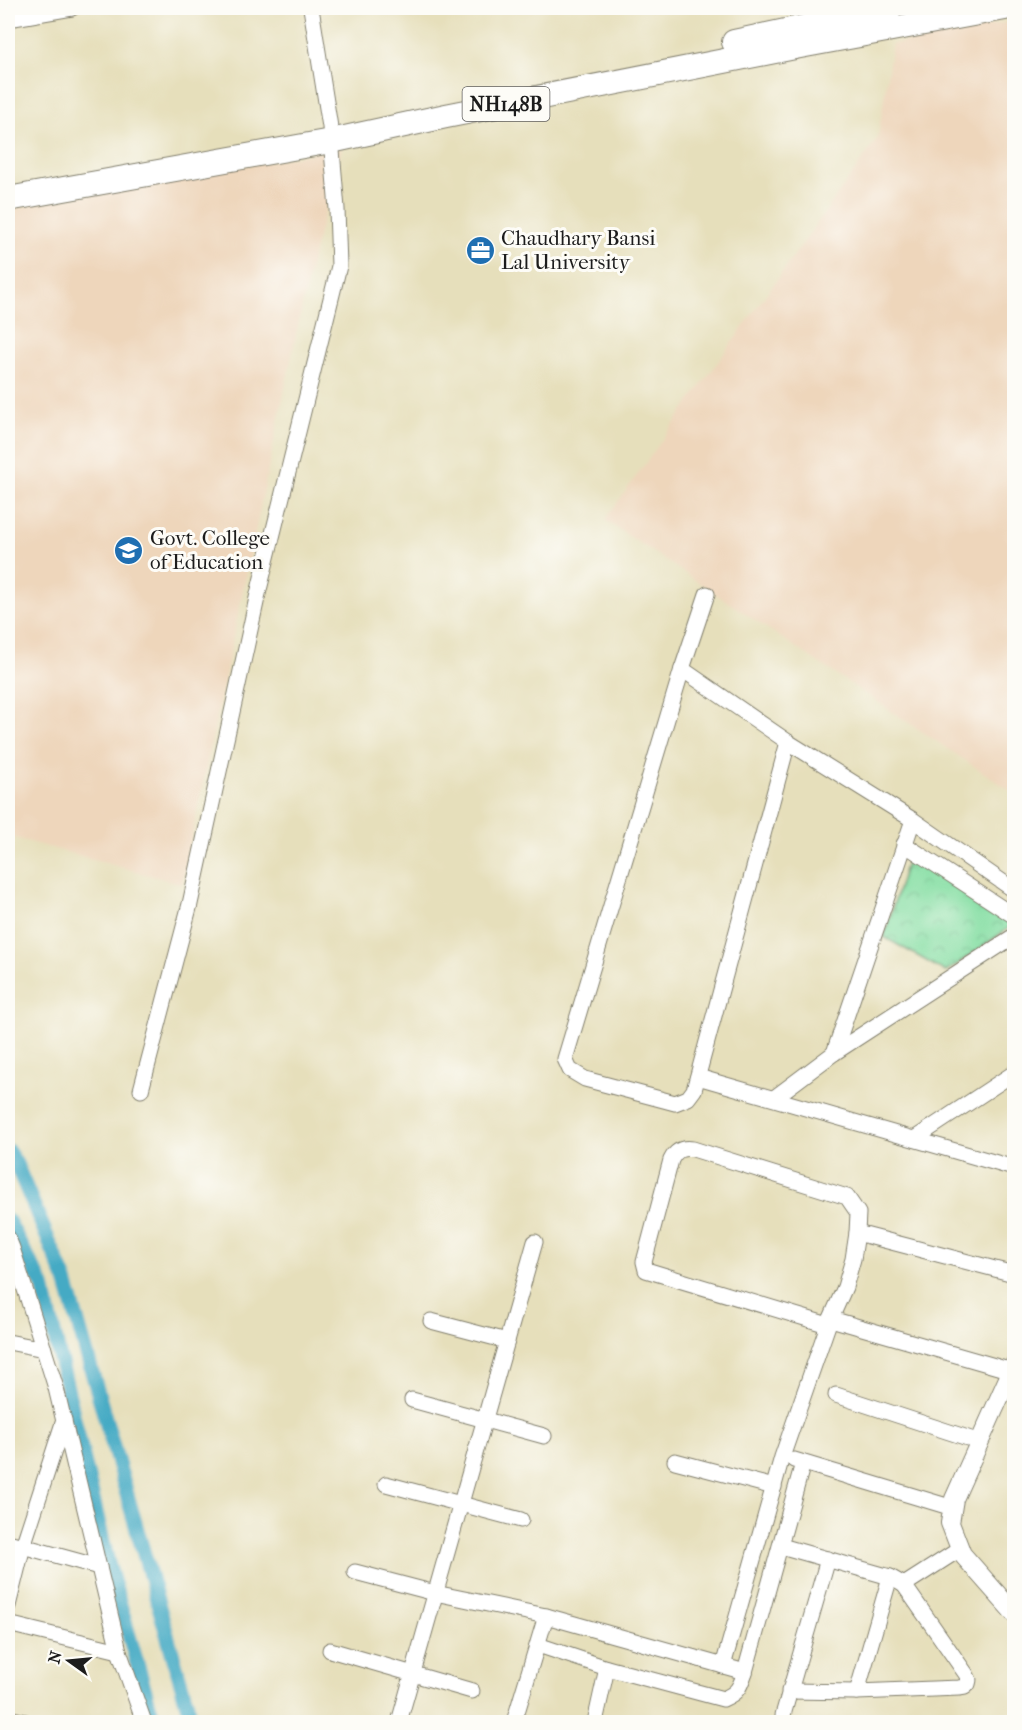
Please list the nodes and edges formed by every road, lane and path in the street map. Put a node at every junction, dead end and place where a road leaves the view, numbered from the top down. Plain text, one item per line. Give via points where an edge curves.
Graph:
1 (72, 8) edge
2 (311, 8) edge
3 (916, 8) edge
4 (1005, 8) edge
5 (8, 19) edge
6 (838, 23) edge
7 (808, 27) edge
8 (331, 134) junction
9 (8, 185) edge
10 (8, 199) edge
11 (707, 594) dead end
12 (682, 669) junction
13 (788, 742) junction
14 (913, 820) junction
15 (904, 844) junction
16 (1014, 890) edge
17 (1014, 916) edge
18 (1014, 936) edge
19 (834, 1053) junction
20 (1014, 1073) edge
21 (698, 1077) junction
22 (141, 1090) dead end
23 (774, 1098) junction
24 (915, 1139) junction
25 (1014, 1168) edge
26 (857, 1233) junction
27 (8, 1238) edge
28 (535, 1242) dead end
29 (1014, 1274) edge
30 (431, 1321) dead end
31 (829, 1322) junction
32 (507, 1341) junction
33 (8, 1342) edge
34 (44, 1349) junction
35 (1013, 1368) edge
36 (836, 1395) dead end
37 (412, 1400) dead end
38 (64, 1420) junction
39 (485, 1420) junction
40 (544, 1436) dead end
41 (980, 1442) junction
42 (782, 1457) junction
43 (675, 1461) dead end
44 (803, 1463) junction
45 (386, 1484) dead end
46 (774, 1487) junction
47 (461, 1504) junction
48 (953, 1508) junction
49 (520, 1521) dead end
50 (8, 1542) edge
51 (23, 1546) junction
52 (781, 1546) junction
53 (960, 1550) junction
54 (828, 1559) junction
55 (99, 1567) junction
56 (354, 1572) dead end
57 (897, 1581) junction
58 (435, 1593) junction
59 (8, 1606) edge
60 (1014, 1613) edge
61 (546, 1616) junction
62 (8, 1624) edge
63 (538, 1645) junction
64 (330, 1650) dead end
65 (119, 1651) junction
66 (723, 1666) junction
67 (607, 1668) junction
68 (745, 1672) junction
69 (413, 1674) junction
70 (472, 1691) dead end
71 (789, 1691) junction
72 (857, 1692) junction
73 (783, 1715) dead end
74 (8, 1718) edge
75 (26, 1722) edge
76 (144, 1722) edge
77 (399, 1722) edge
78 (514, 1722) edge
79 (595, 1722) edge

1 - 5 street
2 - 8 street
3 - 6 highway, NH148B
4 - 6 highway, NH148B
6 - 7 highway, NH148B
7 - 8 highway, NH148B via 446,116
8 - 9 highway, NH148B
8 - 10 highway, NH148B
8 - 22 street via 339,266 256,598 190,904
11 - 12 street
12 - 13 street
12 - 21 street via 565,1059 570,1070 585,1079 675,1103 688,1098
13 - 14 street
13 - 21 street
14 - 15 street
14 - 16 street
15 - 17 street
15 - 19 street
18 - 19 street
19 - 23 street
20 - 24 street
21 - 23 street
23 - 24 street
24 - 25 street
26 - 29 street
26 - 31 street via 845,1287
26 - 31 street via 858,1213 847,1197 684,1148 671,1160 644,1262 646,1270
27 - 34 street
28 - 32 street
30 - 32 street
31 - 35 street
31 - 42 street
32 - 39 street
33 - 34 street
34 - 38 street
35 - 41 street
36 - 41 street
37 - 39 street
38 - 51 street
38 - 55 street
39 - 40 street
39 - 47 street
41 - 48 street
42 - 44 street
42 - 46 street
43 - 46 street
44 - 48 street
44 - 52 street
45 - 47 street
46 - 66 street
47 - 49 street
47 - 58 street
48 - 53 street via 950,1523
50 - 51 street
51 - 55 street
51 - 59 street
52 - 54 street
52 - 68 street
53 - 57 street
53 - 60 street
54 - 57 street
54 - 71 street
55 - 65 street
56 - 58 street
57 - 72 street
57 - 72 street via 966,1674 968,1684 959,1688
58 - 61 street
58 - 69 street
61 - 63 street
61 - 66 street
62 - 65 street
63 - 67 street
63 - 78 street
64 - 69 street
65 - 76 street
66 - 68 street
67 - 68 street via 723,1699 734,1694
67 - 79 street
69 - 70 street
69 - 77 street
71 - 72 street
71 - 73 street
74 - 75 street

